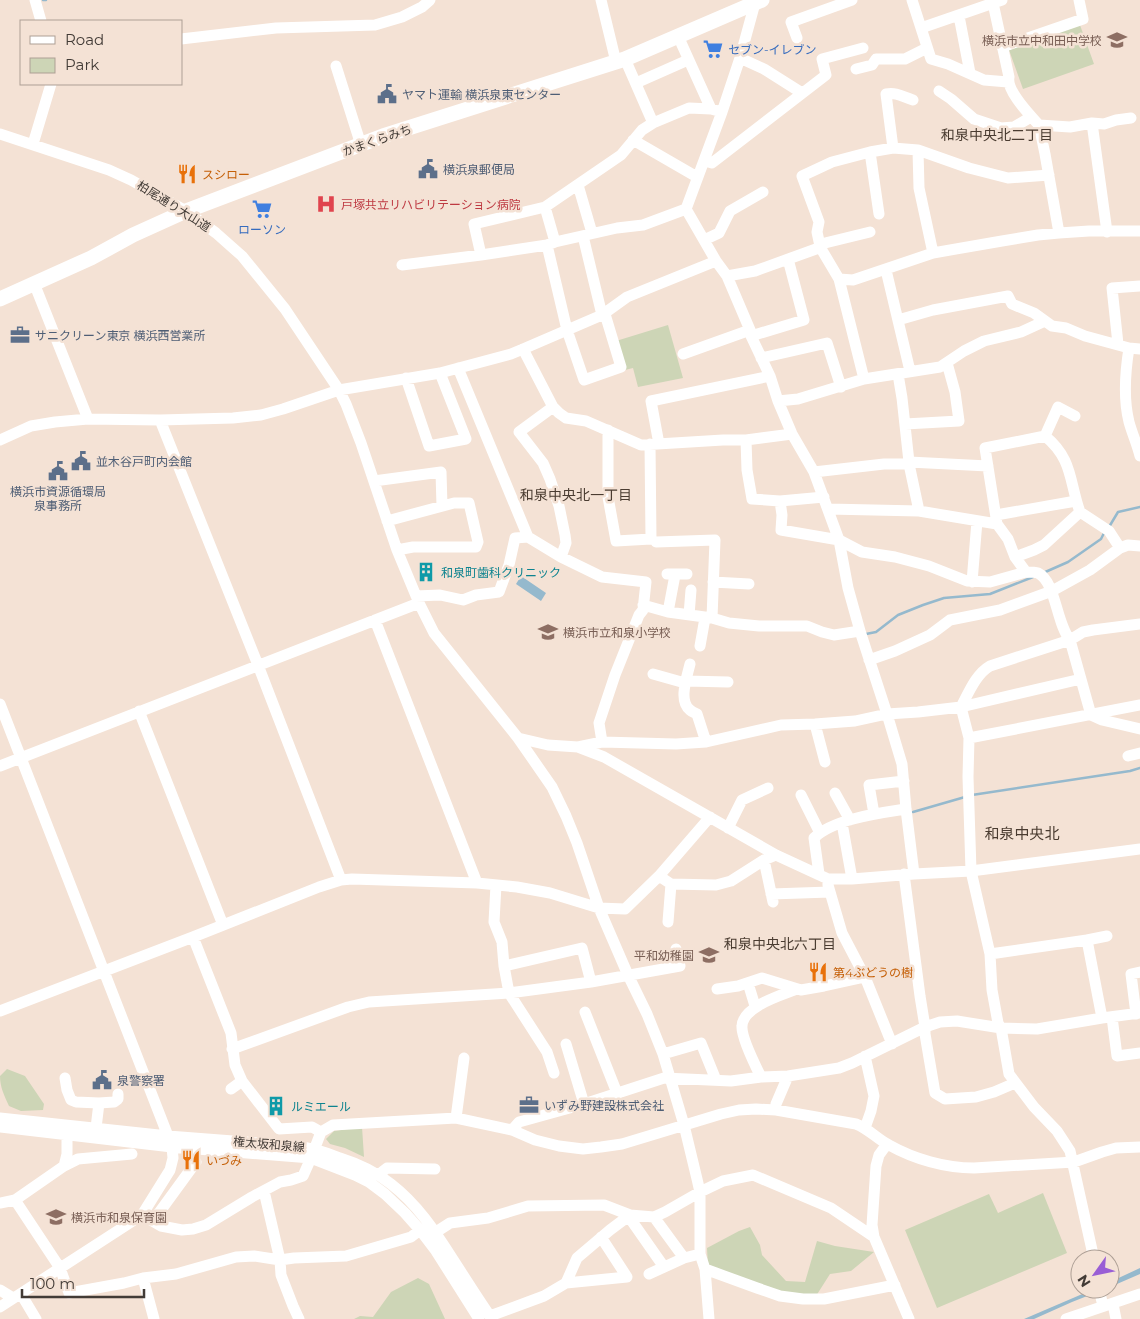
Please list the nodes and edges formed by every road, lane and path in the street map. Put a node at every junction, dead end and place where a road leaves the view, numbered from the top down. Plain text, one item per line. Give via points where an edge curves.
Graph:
1 (35, 0) edge
2 (430, 0) edge
3 (601, 0) edge
4 (852, 0) edge
5 (912, 0) edge
6 (1079, 0) edge
7 (759, 2) edge
8 (998, 2) edge
9 (959, 16) junction
10 (41, 20) edge
11 (921, 28) junction
12 (678, 36) junction
13 (797, 38) dead end
14 (182, 39) edge
15 (1002, 46) junction
16 (863, 48) dead end
17 (927, 48) junction
18 (740, 58) junction
19 (621, 60) junction
20 (688, 60) junction
21 (336, 66) dead end
22 (856, 69) dead end
23 (970, 74) junction
24 (1008, 82) junction
25 (636, 84) junction
26 (51, 85) edge
27 (939, 91) dead end
28 (802, 93) junction
29 (913, 100) dead end
30 (717, 110) junction
31 (1131, 118) dead end
32 (653, 123) junction
33 (1092, 125) junction
34 (1038, 126) junction
35 (0, 134) edge
36 (633, 140) junction
37 (33, 144) junction
38 (361, 145) junction
39 (893, 148) junction
40 (918, 150) junction
41 (870, 152) junction
42 (705, 161) junction
43 (1049, 175) junction
44 (697, 177) junction
45 (578, 185) junction
46 (763, 192) dead end
47 (545, 207) junction
48 (686, 209) junction
49 (186, 211) junction
50 (879, 214) dead end
51 (1140, 231) edge
52 (870, 232) dead end
53 (1107, 232) junction
54 (1059, 233) junction
55 (587, 234) junction
56 (704, 240) junction
57 (551, 243) junction
58 (820, 246) junction
59 (933, 253) junction
60 (481, 255) junction
61 (788, 259) junction
62 (716, 261) junction
63 (402, 265) dead end
64 (886, 270) junction
65 (727, 276) junction
66 (839, 279) junction
67 (34, 282) junction
68 (1140, 286) edge
69 (0, 299) edge
70 (603, 315) junction
71 (898, 320) junction
72 (1045, 321) junction
73 (567, 330) junction
74 (751, 333) junction
75 (1118, 344) junction
76 (523, 349) junction
77 (1135, 349) edge
78 (683, 354) dead end
79 (761, 358) junction
80 (947, 363) junction
81 (458, 368) junction
82 (910, 371) junction
83 (440, 373) junction
84 (898, 374) junction
85 (770, 376) junction
86 (406, 378) junction
87 (864, 378) junction
88 (841, 387) junction
89 (339, 390) junction
90 (778, 401) junction
91 (554, 407) junction
92 (1075, 416) dead end
93 (88, 419) junction
94 (160, 420) junction
95 (1135, 421) edge
96 (904, 424) junction
97 (608, 430) junction
98 (792, 434) junction
99 (1045, 436) junction
100 (0, 440) edge
101 (746, 440) junction
102 (654, 444) junction
103 (1140, 456) edge
104 (909, 463) junction
105 (988, 466) junction
106 (814, 472) junction
107 (374, 481) junction
108 (824, 497) junction
109 (780, 501) junction
110 (442, 506) junction
111 (1078, 506) junction
112 (828, 509) junction
113 (919, 511) junction
114 (996, 520) junction
115 (387, 521) junction
116 (977, 521) junction
117 (528, 537) junction
118 (839, 540) junction
119 (656, 542) dead end
120 (1140, 546) edge
121 (1120, 548) junction
122 (397, 550) junction
123 (561, 557) junction
124 (1015, 557) junction
125 (688, 574) dead end
126 (1036, 575) junction
127 (713, 582) junction
128 (972, 582) junction
129 (749, 584) dead end
130 (691, 590) dead end
131 (1052, 590) junction
132 (418, 600) junction
133 (643, 605) junction
134 (668, 612) junction
135 (689, 615) junction
136 (375, 620) junction
137 (706, 621) junction
138 (1140, 624) edge
139 (861, 634) junction
140 (1070, 640) junction
141 (700, 646) dead end
142 (870, 660) junction
143 (690, 664) dead end
144 (258, 665) junction
145 (653, 674) dead end
146 (1081, 679) junction
147 (686, 682) junction
148 (728, 682) dead end
149 (0, 704) edge
150 (1140, 705) edge
151 (961, 706) junction
152 (139, 711) junction
153 (888, 714) junction
154 (1092, 715) junction
155 (815, 724) junction
156 (1140, 729) edge
157 (518, 738) junction
158 (969, 738) junction
159 (602, 742) junction
160 (706, 742) junction
161 (578, 747) junction
162 (1140, 753) edge
163 (1128, 756) dead end
164 (21, 758) junction
165 (825, 762) dead end
166 (0, 766) edge
167 (904, 780) junction
168 (768, 788) dead end
169 (835, 793) dead end
170 (801, 795) dead end
171 (906, 809) junction
172 (874, 814) junction
173 (710, 817) junction
174 (846, 822) junction
175 (728, 828) junction
176 (820, 833) junction
177 (1140, 849) edge
178 (776, 855) junction
179 (764, 860) junction
180 (971, 871) junction
181 (909, 874) junction
182 (659, 876) junction
183 (824, 876) junction
184 (852, 879) junction
185 (341, 880) junction
186 (477, 883) junction
187 (671, 884) junction
188 (496, 885) junction
189 (830, 892) junction
190 (599, 908) junction
191 (668, 922) dead end
192 (223, 925) junction
193 (1107, 936) dead end
194 (193, 937) junction
195 (1087, 940) junction
196 (676, 950) dead end
197 (990, 954) junction
198 (504, 966) junction
199 (105, 971) junction
200 (1140, 972) edge
201 (628, 975) junction
202 (864, 976) junction
203 (591, 982) junction
204 (748, 983) junction
205 (797, 988) junction
206 (717, 989) dead end
207 (509, 994) junction
208 (755, 1006) junction
209 (0, 1010) edge
210 (585, 1012) dead end
211 (1138, 1013) edge
212 (1107, 1018) junction
213 (925, 1027) junction
214 (1001, 1028) junction
215 (566, 1044) dead end
216 (892, 1044) junction
217 (232, 1050) junction
218 (1140, 1053) edge
219 (663, 1054) junction
220 (865, 1056) junction
221 (464, 1058) dead end
222 (554, 1073) dead end
223 (788, 1076) junction
224 (669, 1077) junction
225 (760, 1077) junction
226 (65, 1078) dead end
227 (716, 1080) junction
228 (242, 1081) junction
229 (1015, 1083) junction
230 (231, 1089) dead end
231 (617, 1093) junction
232 (118, 1094) dead end
233 (99, 1103) junction
234 (584, 1104) junction
235 (776, 1110) junction
236 (0, 1118) edge
237 (456, 1118) junction
238 (684, 1125) junction
239 (0, 1127) edge
240 (96, 1128) junction
241 (865, 1128) junction
242 (512, 1130) junction
243 (320, 1132) junction
244 (67, 1135) junction
245 (170, 1142) junction
246 (887, 1144) junction
247 (1140, 1147) edge
248 (313, 1153) junction
249 (132, 1154) dead end
250 (196, 1162) dead end
251 (1072, 1162) junction
252 (64, 1166) junction
253 (435, 1169) dead end
254 (378, 1175) junction
255 (264, 1190) junction
256 (700, 1192) junction
257 (15, 1200) junction
258 (1, 1201) edge
259 (630, 1216) junction
260 (654, 1217) junction
261 (148, 1218) junction
262 (420, 1230) junction
263 (436, 1232) junction
264 (601, 1237) junction
265 (874, 1237) junction
266 (1092, 1249) edge
267 (700, 1254) junction
268 (684, 1258) junction
269 (280, 1260) junction
270 (664, 1267) junction
271 (60, 1268) junction
272 (705, 1269) junction
273 (648, 1274) dead end
274 (143, 1278) junction
275 (566, 1283) junction
276 (895, 1285) junction
277 (0, 1290) edge
278 (1140, 1294) edge
279 (17, 1296) junction
280 (1120, 1297) edge
281 (1104, 1299) edge
282 (0, 1307) edge
283 (487, 1318) edge
284 (36, 1319) edge
285 (154, 1319) edge
286 (299, 1319) edge
287 (709, 1319) edge
288 (909, 1319) edge
289 (1066, 1319) edge
290 (1116, 1319) edge

1 - 10 street
2 - 14 street via 402,17 375,25 276,28
3 - 19 street
4 - 13 street via 791,22
5 - 11 street
6 - 15 street via 1084,19
7 - 12 main road, かまくらみち
7 - 18 street
8 - 9 street
8 - 15 street
9 - 11 street
9 - 23 street
11 - 17 street
12 - 19 main road, かまくらみち
12 - 20 street
15 - 24 street
16 - 28 street via 822,59 826,75
17 - 22 street via 905,59 876,59 872,65
17 - 23 street via 931,59
18 - 28 street
18 - 30 street
19 - 25 street
19 - 38 main road, かまくらみち
20 - 25 street
20 - 30 street
21 - 38 street
23 - 24 street via 984,80
24 - 34 street
25 - 32 street
26 - 37 street
27 - 34 street via 974,119 1001,128
28 - 42 street via 712,164
29 - 39 street via 900,94 886,94
30 - 32 street via 689,108
30 - 42 street
31 - 33 street
32 - 36 street
33 - 34 street via 1070,128
33 - 53 street
34 - 43 street
35 - 37 street, 柏尾通り大山道
36 - 44 street
36 - 45 street via 621,155
37 - 49 street, 柏尾通り大山道 via 109,170
38 - 49 main road, かまくらみち
39 - 40 street
39 - 41 street
40 - 43 street via 1008,178
40 - 59 street via 919,188
41 - 50 street
41 - 58 street via 832,162 802,176 819,222
42 - 44 street
43 - 54 street
44 - 48 street
45 - 47 street
45 - 55 street
46 - 56 street via 730,211 719,233
47 - 57 street
47 - 60 street via 474,224
48 - 55 street via 642,225
48 - 56 street
49 - 67 main road, かまくらみち
49 - 89 street, 柏尾通り大山道 via 242,256 285,309
51 - 53 street
52 - 58 street
53 - 54 street
54 - 59 street
55 - 57 street
55 - 70 street
56 - 62 street
57 - 60 street
57 - 73 street
58 - 61 street
58 - 66 street
59 - 64 street
60 - 63 street
61 - 65 street via 755,272
61 - 74 street via 804,320
62 - 65 street
62 - 70 street via 627,297
64 - 66 street via 853,280
64 - 71 street
65 - 74 street
66 - 87 street
67 - 69 main road, かまくらみち
67 - 93 street
68 - 75 street via 1112,288
70 - 73 street
70 - 73 street via 621,367 584,380
71 - 72 street via 1008,296 1012,304
71 - 82 street
72 - 75 street via 1052,326
72 - 80 street via 1021,332 984,341
73 - 76 street
74 - 78 street
74 - 79 street
75 - 77 street
76 - 81 street
76 - 91 street
77 - 95 street via 1125,374 1126,403
79 - 85 street
79 - 88 street via 827,342
80 - 82 street
80 - 96 street via 959,421
81 - 83 street
81 - 117 street
82 - 84 street
83 - 86 street
83 - 86 street via 466,439 429,446
84 - 87 street
84 - 96 street
85 - 90 street
85 - 102 street via 651,401
86 - 89 street
87 - 88 street
88 - 90 street
89 - 94 street via 261,414
89 - 107 street, 柏尾通り大山道
90 - 98 street
91 - 97 street via 566,418 586,421
91 - 123 street via 519,432 543,463 550,479 565,534 566,543
92 - 99 street via 1058,407
93 - 94 street
93 - 100 street via 31,426
94 - 144 street
95 - 103 street
96 - 104 street
97 - 102 street via 642,445
97 - 102 street via 608,497 616,541 651,539
98 - 101 street
98 - 106 street
99 - 105 street via 985,448
99 - 111 street via 1063,455
101 - 102 street
101 - 109 street via 752,499
104 - 105 street
104 - 106 street
104 - 113 street
105 - 114 street
106 - 108 street
107 - 110 street via 441,472
107 - 115 street, 柏尾通り大山道
108 - 109 street
108 - 112 street
109 - 118 street via 781,530
110 - 115 street
110 - 122 street via 469,503 478,542 476,548 414,547
111 - 114 street
111 - 121 street via 1106,529
111 - 124 street via 1044,544
112 - 113 street
112 - 118 street
113 - 116 street
114 - 116 street
114 - 124 street
115 - 122 street, 柏尾通り大山道
116 - 128 street
117 - 123 street
117 - 132 street via 515,538 499,592 463,600 440,595
118 - 128 street via 862,552 929,566
118 - 139 street
119 - 127 street via 715,540
120 - 121 street via 1128,544
121 - 131 street via 1090,570
122 - 132 street, 柏尾通り大山道
123 - 133 street via 602,577 646,582
124 - 126 street
125 - 134 street via 671,574
126 - 128 street
126 - 131 street
127 - 129 street
127 - 137 street
130 - 135 street
131 - 140 street via 1059,618
131 - 142 street via 1000,610 950,620 930,635
132 - 136 street
132 - 157 street, 柏尾通り大山道 via 434,633
133 - 134 street
133 - 159 street via 600,723
134 - 135 street
135 - 137 street
136 - 144 street
136 - 186 street
137 - 139 street via 807,626 834,635
137 - 141 street
138 - 140 street via 1083,632
139 - 142 street
140 - 146 street
140 - 151 street via 983,670
142 - 153 street
143 - 147 street
144 - 152 street
144 - 185 street
145 - 147 street
146 - 151 street
146 - 154 street
147 - 148 street
147 - 160 street via 684,701 697,714
149 - 164 street
150 - 154 street
151 - 153 street
151 - 158 street
152 - 164 street
152 - 192 street
153 - 155 street
153 - 167 street
154 - 156 street
154 - 158 street
155 - 160 street via 781,725
155 - 165 street
157 - 161 street
157 - 190 street, 柏尾通り大山道 via 552,787 566,816
158 - 180 street
159 - 160 street
159 - 161 street
161 - 173 street via 604,757
162 - 163 street
164 - 166 street
164 - 199 street
167 - 171 street
167 - 172 street via 869,785
168 - 175 street via 742,800
169 - 174 street
170 - 176 street
171 - 172 street
171 - 181 street
172 - 174 street
173 - 175 street
173 - 182 street
174 - 176 street
174 - 184 street
175 - 178 street
176 - 183 street via 814,838
177 - 180 street
178 - 179 street
178 - 183 street
179 - 187 street via 731,881 716,885
179 - 189 street via 772,898
180 - 181 street
180 - 197 street
181 - 184 street
181 - 213 street
182 - 187 street
182 - 190 street via 624,909
183 - 184 street
183 - 189 street
185 - 186 street
185 - 192 street
186 - 188 street
187 - 191 street
188 - 190 street via 550,894
188 - 198 street via 494,922 502,942
189 - 202 street via 842,933
190 - 201 street, 柏尾通り大山道
192 - 194 street
193 - 195 street
194 - 199 street
194 - 217 street via 231,1034
195 - 197 street
195 - 212 street
196 - 201 street via 680,966
197 - 214 street via 992,990
198 - 203 street via 582,948
198 - 207 street
199 - 209 street
199 - 245 street
200 - 211 street via 1131,974
201 - 203 street
201 - 219 street, 柏尾通り大山道
202 - 205 street via 824,986
202 - 216 street
203 - 207 street
204 - 205 street via 762,978
204 - 206 street
204 - 208 street
205 - 208 street
207 - 217 street via 370,1002 348,1007
207 - 222 street via 544,1046
208 - 225 street via 743,1020 742,1027
210 - 231 street
211 - 212 street
212 - 214 street via 1038,1029
212 - 218 street via 1117,1056
213 - 214 street via 957,1021
213 - 216 street
213 - 229 street via 935,1093 945,1099 976,1097
214 - 229 street via 1009,1074
215 - 234 street
216 - 220 street
217 - 228 street
219 - 224 street, 柏尾通り大山道
219 - 227 street via 701,1043
220 - 223 street via 839,1068
220 - 241 street via 874,1096
221 - 237 street
223 - 225 street
223 - 235 street
224 - 227 street
224 - 231 street
224 - 238 street, 柏尾通り大山道
225 - 227 street
226 - 233 street via 71,1100
228 - 230 street
228 - 243 street via 279,1129 312,1127
229 - 251 street via 1057,1131 1070,1151
231 - 234 street
232 - 233 street via 114,1102
233 - 240 street
234 - 242 street via 519,1122
235 - 238 street via 739,1110
235 - 241 street
236 - 240 street, 権太坂和泉線
237 - 242 street
237 - 243 street via 334,1125
238 - 242 street via 622,1144 583,1149 535,1140
238 - 256 street, 柏尾通り大山道
239 - 244 street, 権太坂和泉線
240 - 245 street, 権太坂和泉線
241 - 246 street
243 - 248 street
244 - 245 street, 権太坂和泉線
244 - 252 street
245 - 248 street, 権太坂和泉線 via 296,1146
245 - 261 street via 173,1158 170,1170
246 - 251 street via 907,1154 960,1168
246 - 265 street via 876,1166
247 - 251 street via 1116,1148
248 - 254 street, 権太坂和泉線 via 360,1164
248 - 255 street via 303,1176
248 - 262 street, 権太坂和泉線 via 369,1182
249 - 252 street via 78,1159
250 - 261 street
251 - 266 street
252 - 257 street
253 - 254 street via 386,1168
254 - 263 street, 権太坂和泉線 via 409,1200
255 - 261 street via 206,1225 182,1230 161,1226
255 - 269 street
256 - 260 street
256 - 265 street via 723,1181 753,1175 831,1208
256 - 267 street, 柏尾通り大山道
257 - 258 street
257 - 271 street
259 - 260 street
259 - 263 street via 604,1205 528,1206 488,1218 450,1223
259 - 264 street
259 - 270 street
260 - 268 street
261 - 271 street
262 - 269 street via 411,1237 346,1256
262 - 283 street, 権太坂和泉線
263 - 283 street, 権太坂和泉線
264 - 275 street via 577,1258
264 - 275 street via 627,1277
265 - 276 street
267 - 268 street
267 - 272 street, 柏尾通り大山道
268 - 270 street
269 - 274 street via 236,1257 176,1274
269 - 286 street via 281,1275
270 - 273 street
271 - 274 street via 69,1293
271 - 279 street
272 - 276 street via 780,1296 803,1299 824,1299
272 - 287 street, 柏尾通り大山道
274 - 285 street
275 - 283 street via 544,1296
276 - 288 street
277 - 279 street
278 - 280 street
279 - 282 street
279 - 284 street
281 - 289 street
281 - 290 street

